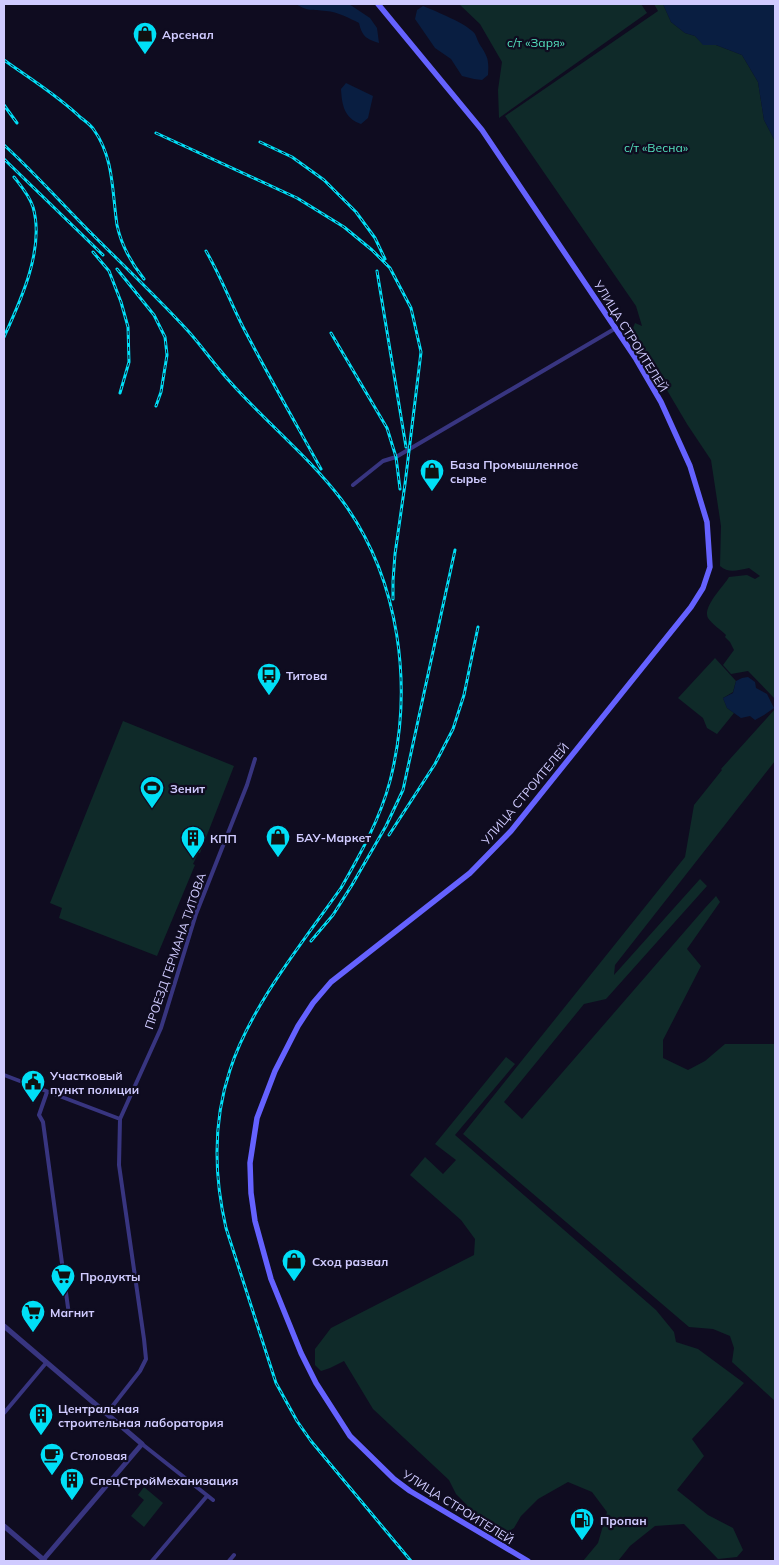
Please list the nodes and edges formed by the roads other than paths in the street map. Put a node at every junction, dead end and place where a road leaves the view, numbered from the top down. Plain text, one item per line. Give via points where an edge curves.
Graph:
1 (378, 4) edge
2 (616, 328) junction
3 (353, 484) dead end
4 (255, 759) dead end
5 (4, 1076) edge
6 (47, 1092) junction
7 (120, 1119) junction
8 (69, 1315) dead end
9 (4, 1326) edge
10 (46, 1363) junction
11 (4, 1413) edge
12 (107, 1413) junction
13 (142, 1444) junction
14 (207, 1496) junction
15 (212, 1500) dead end
16 (4, 1527) edge
17 (234, 1555) dead end
18 (44, 1561) edge
19 (152, 1561) edge
20 (229, 1561) edge
21 (528, 1561) edge

1 - 2 main road, УЛИЦА СТРОИТЕЛЕЙ via 482,130
2 - 3 street via 401,454 382,461
2 - 21 main road, УЛИЦА СТРОИТЕЛЕЙ via 661,402 693,475 707,522 710,547 710,567 702,588 511,831 470,873 331,982 313,1003 276,1071 255,1126 250,1163 255,1221 270,1279 316,1383 350,1436 410,1491
4 - 7 street, ПРОЕЗД ГЕРМАНА ТИТОВА via 196,914 161,1028
5 - 6 street
6 - 7 street
6 - 8 street via 39,1115
7 - 12 street via 119,1165 146,1359
9 - 10 street
10 - 11 street
10 - 12 street
12 - 13 street
13 - 14 street
13 - 18 street
14 - 15 street
14 - 19 street
16 - 18 street
17 - 20 street

